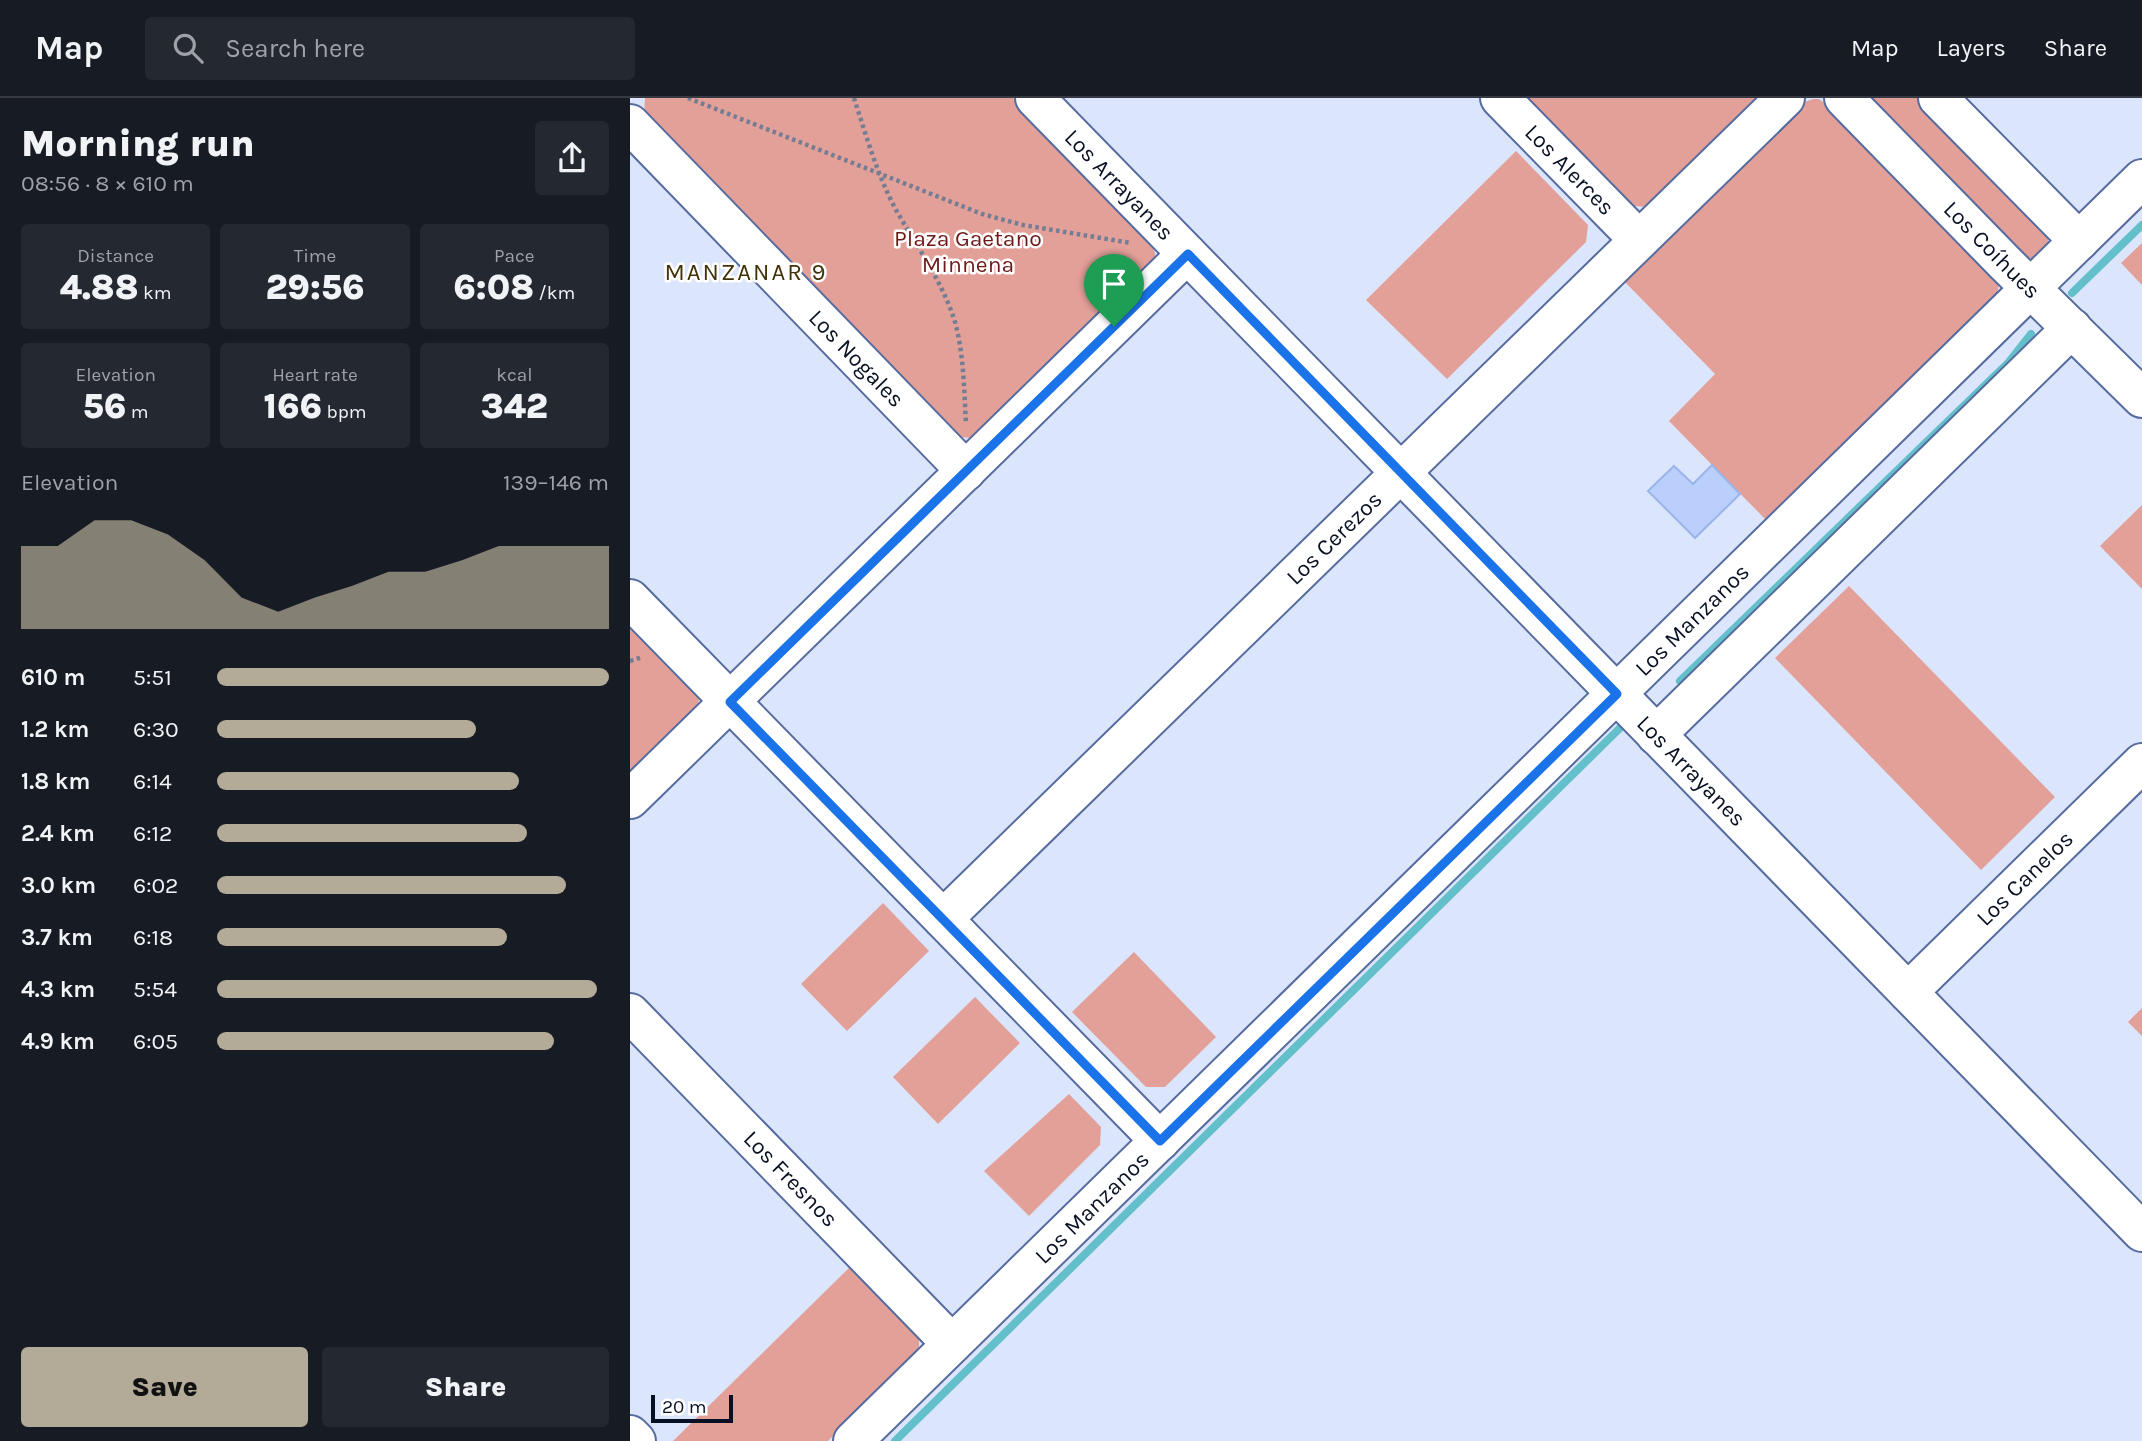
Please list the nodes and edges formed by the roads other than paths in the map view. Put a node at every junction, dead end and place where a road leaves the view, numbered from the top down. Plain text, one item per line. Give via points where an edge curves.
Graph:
1 (1035, 98) edge
2 (1500, 98) edge
3 (1785, 98) edge
4 (1844, 98) edge
5 (1938, 98) edge
6 (630, 124) edge
7 (2142, 180) edge
8 (1639, 240) junction
9 (2079, 241) junction
10 (1188, 254) junction
11 (2031, 288) junction
12 (2072, 328) junction
13 (2142, 398) edge
14 (965, 471) junction
15 (1401, 472) junction
16 (630, 600) edge
17 (1617, 694) junction
18 (730, 702) junction
19 (1656, 734) junction
20 (2142, 763) edge
21 (630, 799) edge
22 (943, 919) junction
23 (1908, 992) junction
24 (630, 1013) edge
25 (1160, 1141) junction
26 (2142, 1232) edge
27 (952, 1344) junction
28 (630, 1435) edge
29 (636, 1441) edge
30 (853, 1441) edge

1 - 10 street, Los Arrayanes
2 - 8 street, Los Alerces
3 - 8 street, Los Cerezos
4 - 11 street, Los Coíhues
5 - 9 street
6 - 14 street, Los Nogales
7 - 9 street, Los Manzanos
8 - 15 street, Los Cerezos
9 - 11 street, Los Manzanos
10 - 14 street
10 - 15 street, Los Arrayanes
11 - 12 street, Los Coíhues
11 - 17 street, Los Manzanos
12 - 13 street, Los Coíhues
12 - 19 street
14 - 18 street
15 - 17 street, Los Arrayanes
15 - 22 street, Los Cerezos
16 - 18 street
17 - 19 street, Los Arrayanes
17 - 25 street, Los Manzanos
18 - 21 street
18 - 22 street
19 - 23 street, Los Arrayanes
20 - 23 street, Los Canelos
22 - 25 street
23 - 26 street, Los Arrayanes
24 - 27 street, Los Fresnos
25 - 27 street, Los Manzanos
27 - 30 street, Los Manzanos
28 - 29 street

